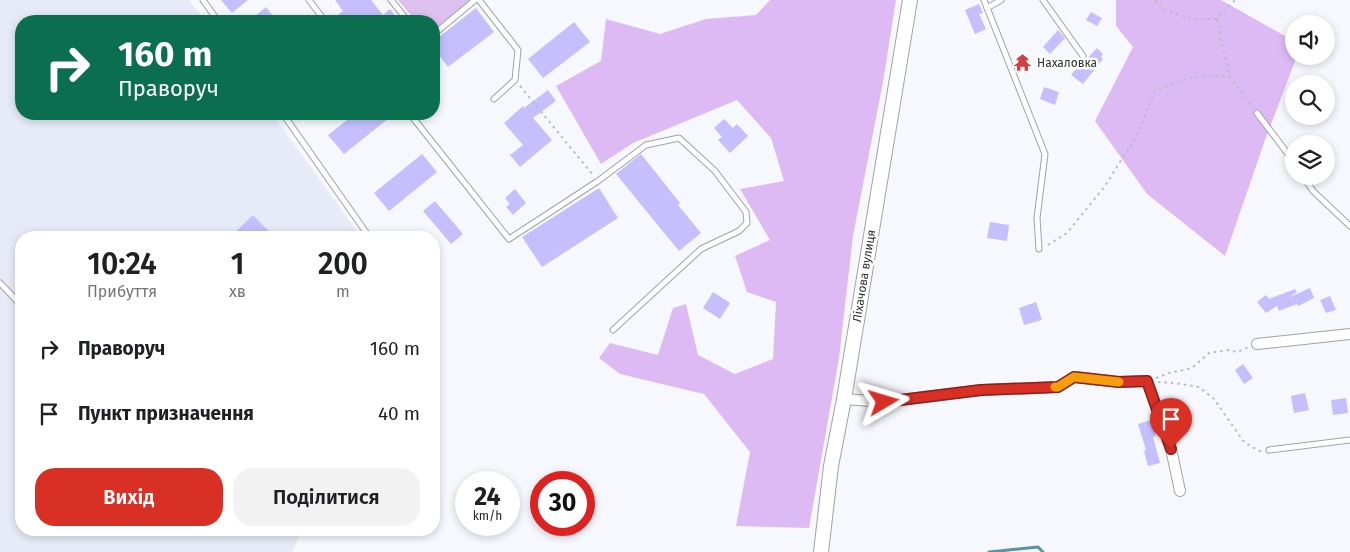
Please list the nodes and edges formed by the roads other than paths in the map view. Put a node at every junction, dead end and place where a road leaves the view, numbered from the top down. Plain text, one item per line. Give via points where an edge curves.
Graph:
1 (203, 0) edge
2 (309, 0) edge
3 (391, 0) edge
4 (475, 0) edge
5 (479, 0) edge
6 (910, 0) edge
7 (984, 0) edge
8 (1001, 0) edge
9 (1043, 0) edge
10 (987, 8) junction
11 (214, 15) edge
12 (320, 15) edge
13 (403, 15) edge
14 (440, 29) edge
15 (1083, 56) dead end
16 (494, 99) dead end
17 (1258, 113) road end
18 (287, 120) edge
19 (415, 120) edge
20 (1285, 150) edge
21 (1310, 185) edge
22 (1350, 226) edge
23 (365, 231) edge
24 (1039, 249) road end
25 (0, 283) edge
26 (15, 299) edge
27 (613, 330) dead end
28 (1350, 334) edge
29 (1258, 344) road end
30 (844, 398) junction
31 (1350, 440) edge
32 (1269, 450) road end
33 (1180, 491) dead end
34 (822, 545) edge

1 - 11 lane
2 - 12 lane
3 - 13 lane
4 - 14 lane
5 - 16 lane via 518,50 515,80
6 - 30 street, Ліхачова вулиця
7 - 10 lane
8 - 10 lane
9 - 15 lane
10 - 24 lane via 1045,154 1037,218
17 - 20 lane
18 - 23 lane
19 - 27 lane via 509,239 598,181 646,144 679,138 715,171 746,212 748,223 740,231 701,249
21 - 22 lane
25 - 26 lane
28 - 29 street
30 - 33 street via 884,402 981,390 1058,387 1074,377 1119,382 1147,381 1171,449
30 - 34 street, Ліхачова вулиця via 831,466
31 - 32 lane

